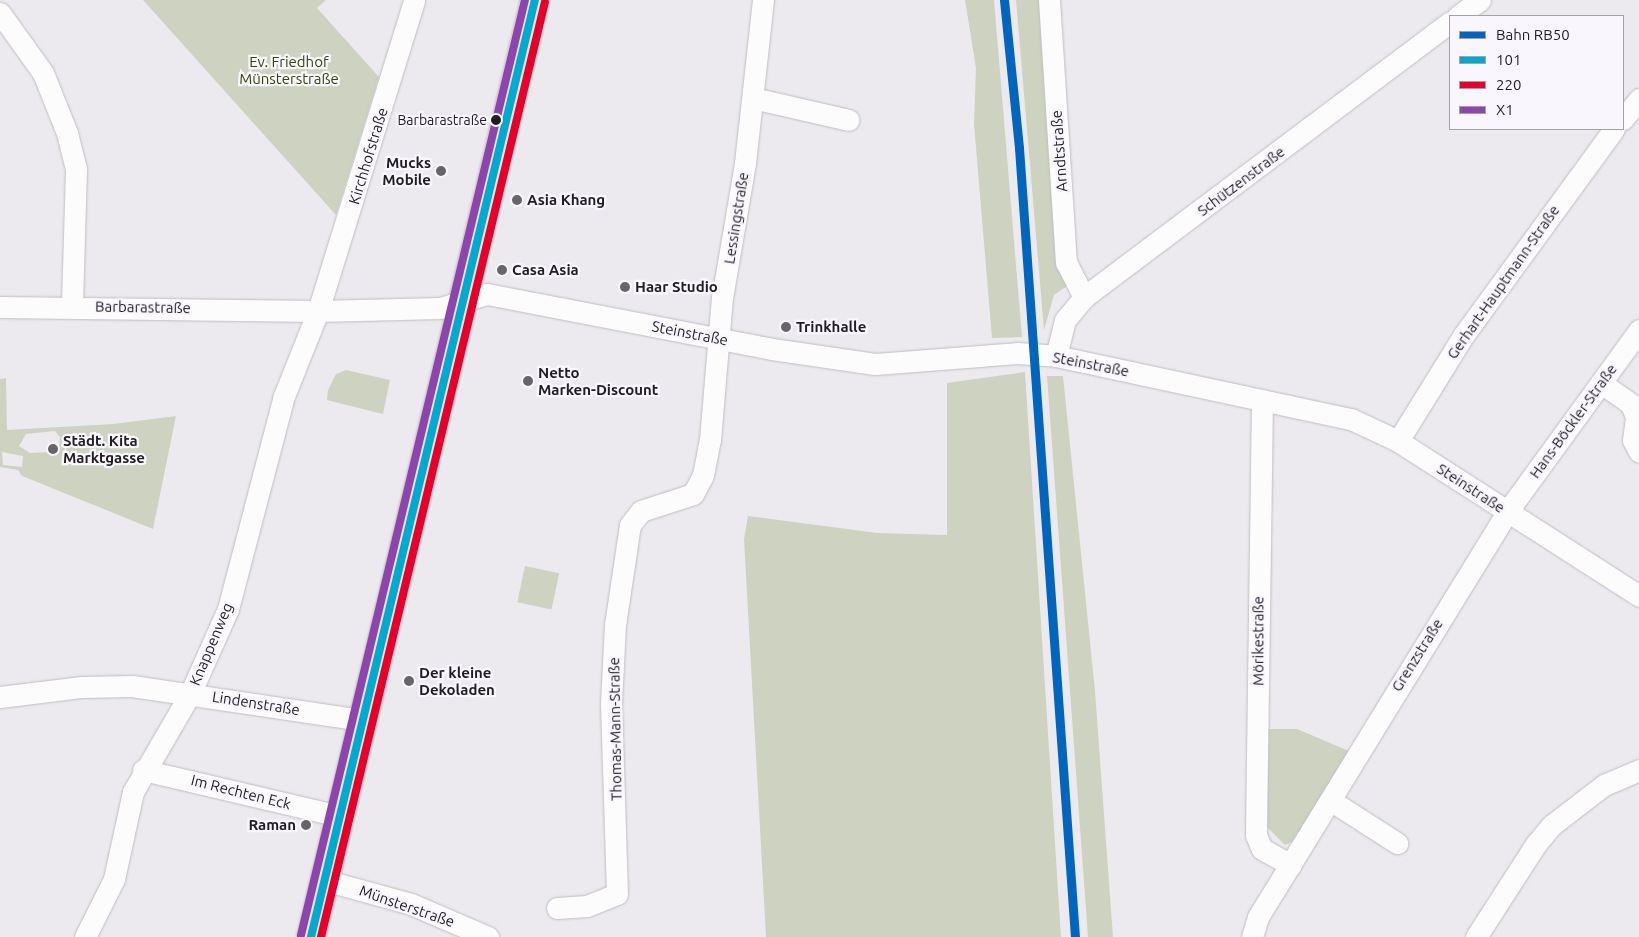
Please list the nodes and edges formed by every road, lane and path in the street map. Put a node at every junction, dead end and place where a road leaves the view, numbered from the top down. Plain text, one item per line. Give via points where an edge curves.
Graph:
1 (414, 0) edge
2 (535, 0) edge
3 (763, 0) edge
4 (1049, 0) edge
5 (1480, 0) edge
6 (0, 13) edge
7 (1459, 15) edge
8 (1449, 23) edge
9 (753, 98) junction
10 (1639, 99) edge
11 (1624, 118) edge
12 (849, 120) dead end
13 (1613, 130) edge
14 (1084, 297) junction
15 (465, 300) junction
16 (72, 306) junction
17 (0, 307) edge
18 (318, 311) junction
19 (1639, 330) edge
20 (718, 338) junction
21 (1056, 356) junction
22 (1601, 383) junction
23 (1262, 400) junction
24 (1398, 441) junction
25 (1639, 452) edge
26 (1507, 512) junction
27 (1639, 596) edge
28 (190, 694) junction
29 (0, 697) edge
30 (363, 720) junction
31 (143, 770) junction
32 (1639, 770) edge
33 (1330, 800) junction
34 (339, 816) junction
35 (1396, 843) dead end
36 (1290, 865) junction
37 (324, 880) junction
38 (557, 908) dead end
39 (85, 937) edge
40 (311, 937) edge
41 (488, 937) edge
42 (1252, 937) edge
43 (1476, 937) edge

1 - 18 street, Kirchhofstraße
2 - 15 main road
3 - 9 street, Lessingstraße
4 - 14 street, Arndtstraße via 1066,262
5 - 7 street
6 - 16 street via 43,73 70,142 76,169
8 - 14 street, Schützenstraße
9 - 12 street
9 - 20 street, Lessingstraße
10 - 11 street
13 - 24 street, Gerhart-Hauptmann-Straße via 1463,336
14 - 21 street, Schützenstraße via 1065,320
15 - 18 street, Barbarastraße via 440,308
15 - 20 street, Steinstraße via 487,294
15 - 30 main road
16 - 17 street, Barbarastraße
16 - 18 street, Barbarastraße
18 - 28 street, Knappenweg via 284,396 228,608
19 - 22 street, Hans-Böckler-Straße
20 - 21 street, Steinstraße via 875,364 1017,353
20 - 38 street, Thomas-Mann-Straße via 710,440 703,475 693,494 641,511 630,526 615,625 611,703 617,894 587,906
21 - 23 street, Steinstraße
22 - 25 street via 1631,404 1636,416 1633,440
22 - 26 street, Hans-Böckler-Straße
23 - 24 street, Steinstraße via 1351,419
23 - 36 street, Mörikestraße via 1256,835 1262,849
24 - 26 street, Steinstraße
26 - 27 street, Steinstraße
26 - 33 street, Grenzstraße
28 - 29 street, Lindenstraße via 116,687
28 - 30 street, Lindenstraße
28 - 31 street, Knappenweg
30 - 34 main road
31 - 34 street, Im Rechten Eck
31 - 39 street, Knappenweg via 133,792 114,879
32 - 43 street via 1604,785 1552,825 1536,844
33 - 35 street
33 - 36 street, Grenzstraße
34 - 37 main road
36 - 42 street, Grenzstraße via 1258,917
37 - 40 main road
37 - 41 street, Münsterstraße via 411,904

